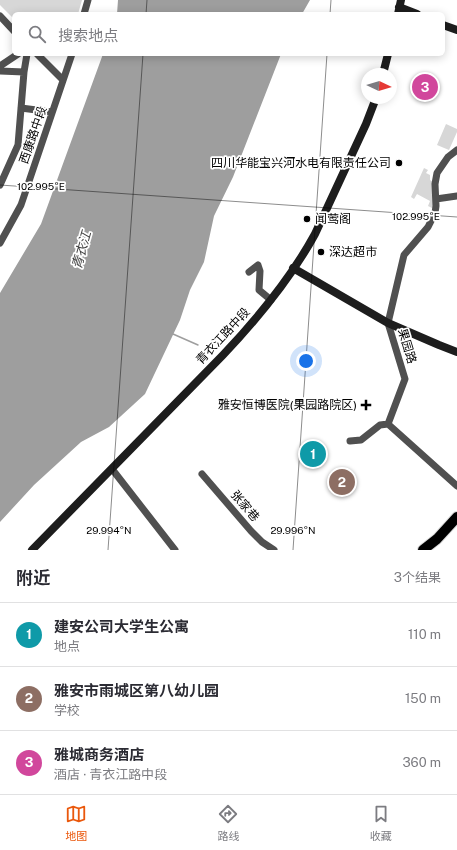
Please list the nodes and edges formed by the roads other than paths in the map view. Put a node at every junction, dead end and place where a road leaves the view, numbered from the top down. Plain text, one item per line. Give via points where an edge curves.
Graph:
1 (88, 0) edge
2 (399, 7) edge
3 (85, 12) edge
4 (412, 12) edge
5 (0, 16) edge
6 (445, 25) edge
7 (12, 29) edge
8 (457, 30) edge
9 (15, 56) edge
10 (27, 56) edge
11 (38, 56) edge
12 (71, 56) edge
13 (388, 56) edge
14 (0, 66) edge
15 (384, 68) edge
16 (0, 71) edge
17 (24, 72) junction
18 (64, 80) junction
19 (374, 104) edge
20 (21, 108) junction
21 (52, 112) junction
22 (457, 150) edge
23 (0, 185) edge
24 (457, 196) edge
25 (436, 199) junction
26 (3, 233) edge
27 (0, 243) edge
28 (293, 268) junction
29 (249, 272) dead end
30 (271, 300) junction
31 (388, 323) junction
32 (457, 352) edge
33 (388, 424) junction
34 (350, 441) dead end
35 (112, 469) junction
36 (202, 474) dead end
37 (457, 486) edge
38 (457, 517) edge
39 (457, 526) edge
40 (32, 550) edge
41 (175, 550) edge
42 (274, 550) edge
43 (423, 550) edge
44 (433, 550) edge

1 - 3 street
2 - 4 main road
5 - 7 street
6 - 8 main road
9 - 14 street
10 - 17 street
11 - 18 street
12 - 18 street, 西康路中段
13 - 15 main road
16 - 17 street
17 - 20 street
18 - 21 street, 西康路中段
19 - 28 main road, 青衣江路中段 via 315,234
20 - 21 street
20 - 23 street via 18,145
21 - 26 street, 西康路中段 via 20,204
22 - 25 street, 果园路 via 448,157 437,173
24 - 25 street
25 - 31 street, 果园路 via 435,213 428,227 404,255
26 - 27 street, 西康路中段
28 - 30 main road, 青衣江路中段
28 - 31 main road
29 - 30 street via 258,265 259,290
30 - 35 main road, 青衣江路中段 via 252,324
31 - 32 main road
31 - 33 street, 果园路 via 405,379
33 - 34 street via 380,425 361,440
33 - 37 street
35 - 40 main road, 青衣江路中段
35 - 41 street
36 - 42 street, 张家巷 via 251,531
38 - 43 main road
39 - 44 main road

